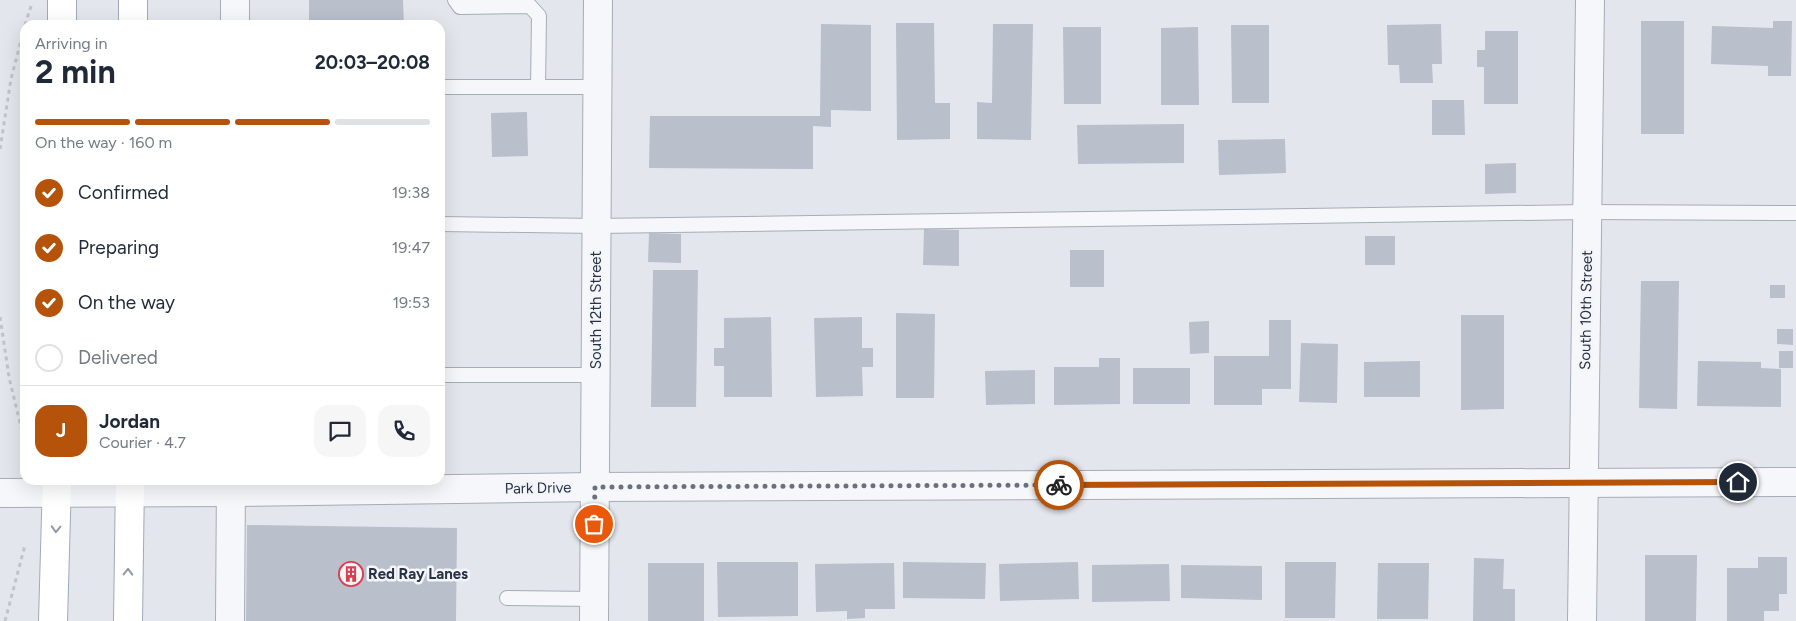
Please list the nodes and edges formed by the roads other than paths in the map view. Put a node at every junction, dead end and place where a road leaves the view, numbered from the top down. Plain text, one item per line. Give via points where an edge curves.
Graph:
1 (62, 0) edge
2 (133, 0) edge
3 (235, 0) edge
4 (455, 0) edge
5 (598, 0) edge
6 (1590, 0) edge
7 (62, 20) edge
8 (133, 20) edge
9 (235, 20) edge
10 (445, 87) edge
11 (538, 87) junction
12 (597, 87) junction
13 (1587, 212) junction
14 (1796, 213) edge
15 (445, 224) edge
16 (596, 226) junction
17 (445, 375) edge
18 (595, 375) junction
19 (1796, 482) edge
20 (1584, 483) junction
21 (57, 486) edge
22 (129, 486) edge
23 (231, 486) edge
24 (595, 487) junction
25 (0, 493) edge
26 (506, 598) dead end
27 (594, 610) edge
28 (53, 621) edge
29 (128, 621) edge
30 (230, 621) edge
31 (1582, 621) edge

1 - 7 main road
2 - 8 main road
3 - 9 street
4 - 11 lane via 460,7 530,6 539,16
5 - 12 street, South 12th Street
6 - 13 street, South 10th Street
10 - 11 lane
11 - 12 lane
12 - 16 street, South 12th Street
13 - 14 lane
13 - 16 lane
13 - 20 street, South 10th Street
15 - 16 lane
16 - 18 street, South 12th Street
17 - 18 lane
18 - 24 street, South 12th Street
19 - 20 street, Park Drive
20 - 24 street, Park Drive
20 - 31 street, South 10th Street
21 - 22 street, Park Drive
21 - 25 street, Park Drive
21 -> 28 main road
22 - 23 street, Park Drive
29 -> 22 main road
23 - 24 street, Park Drive
23 - 30 street
24 - 27 street, South 12th Street
26 - 27 lane

